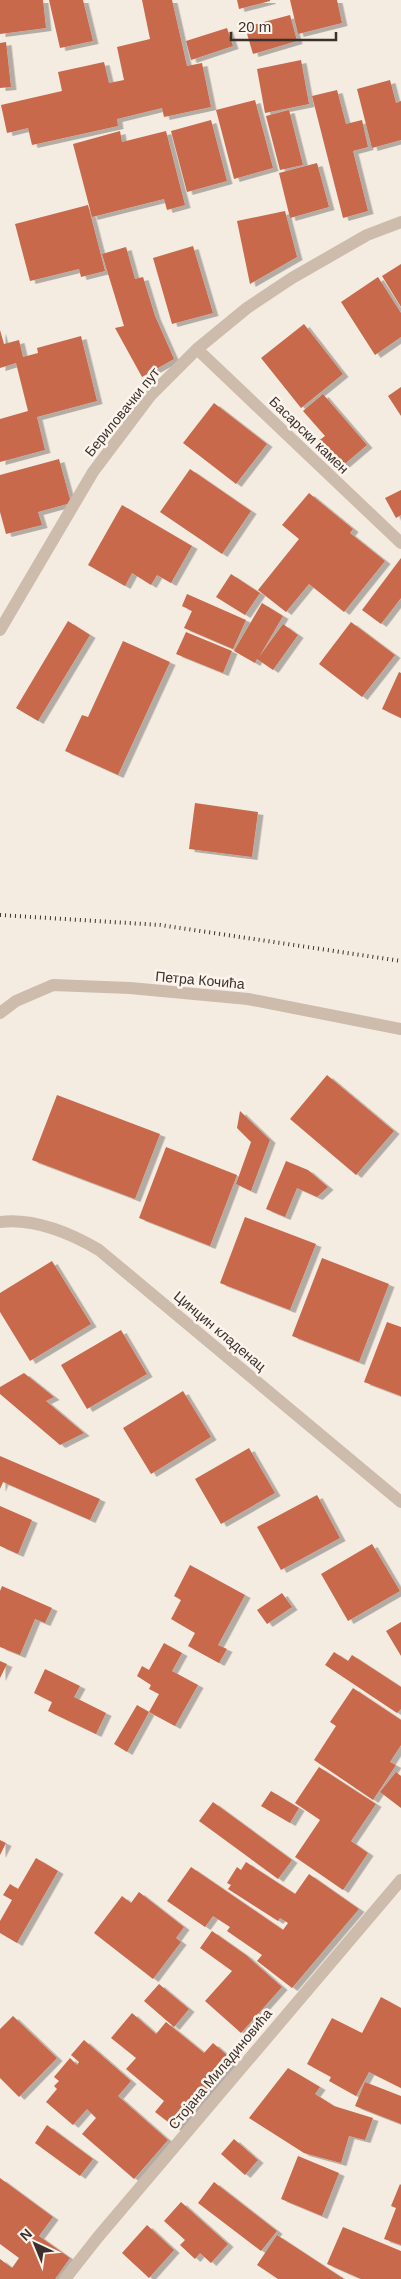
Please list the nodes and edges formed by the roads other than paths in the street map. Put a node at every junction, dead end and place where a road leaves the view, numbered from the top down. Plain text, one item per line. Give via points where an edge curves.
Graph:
1 (401, 222) edge
2 (197, 349) junction
3 (401, 543) edge
4 (0, 630) edge
5 (0, 1013) edge
6 (401, 1029) edge
7 (0, 1222) edge
8 (401, 1502) edge
9 (401, 1880) edge
10 (64, 2279) edge

1 - 2 street, Бериловачки пут via 367,235 292,278 247,308
2 - 3 street, Басарски камен
2 - 4 street, Бериловачки пут via 151,396 93,472
5 - 6 street, Петра Кочића via 16,1000 53,986 120,988 248,999
7 - 8 street, Цинцин кладенац via 32,1223 56,1229 99,1250
9 - 10 street, Стојана Миладиновића

